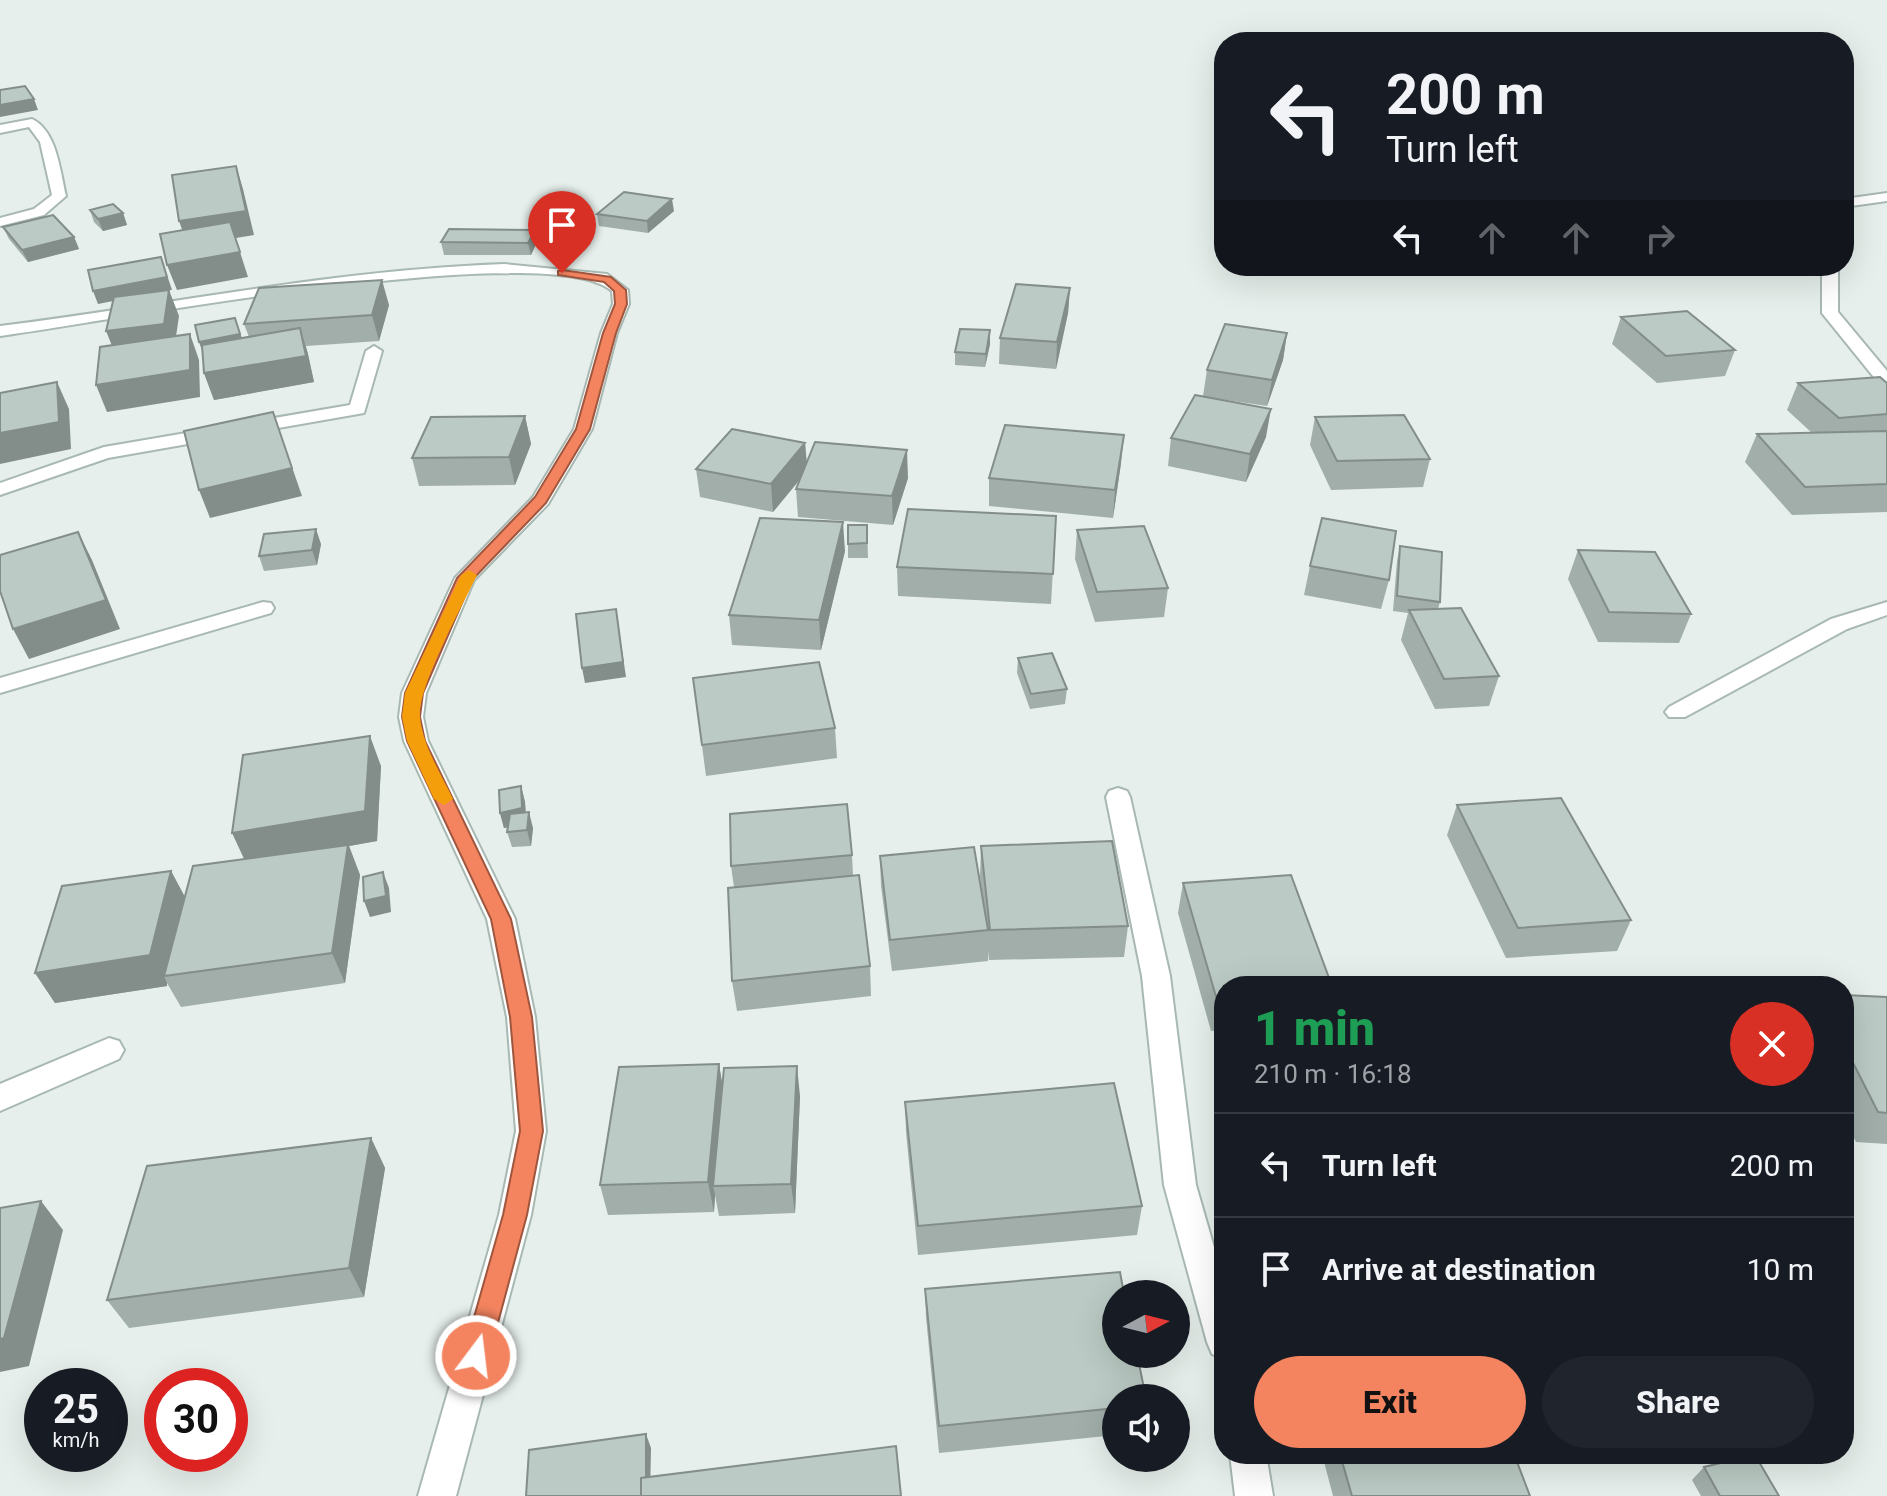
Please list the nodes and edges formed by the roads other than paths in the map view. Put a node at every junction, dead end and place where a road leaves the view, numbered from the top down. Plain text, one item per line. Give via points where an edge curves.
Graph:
1 (0, 129) edge
2 (1887, 197) edge
3 (1854, 202) edge
4 (0, 222) edge
5 (1830, 276) edge
6 (0, 331) edge
7 (374, 351) dead end
8 (1887, 382) edge
9 (0, 489) edge
10 (263, 608) dead end
11 (1887, 608) edge
12 (0, 686) edge
13 (1677, 712) dead end
14 (1118, 797) dead end
15 (109, 1050) dead end
16 (0, 1098) edge
17 (1214, 1306) edge
18 (1249, 1464) edge
19 (437, 1496) edge
20 (1254, 1496) edge

1 - 4 street via 32,123 46,142 59,196 39,212
2 - 3 street
5 - 8 street via 1830,313
6 - 19 street via 386,275 505,269 607,279 620,290 621,304 583,429 541,500 465,578 414,693 416,741 501,919 521,1017 531,1131 515,1215
7 - 9 street via 358,409 104,453
10 - 12 street
11 - 13 street via 1839,624
14 - 17 street via 1156,976 1180,1185
15 - 16 street
18 - 20 street

